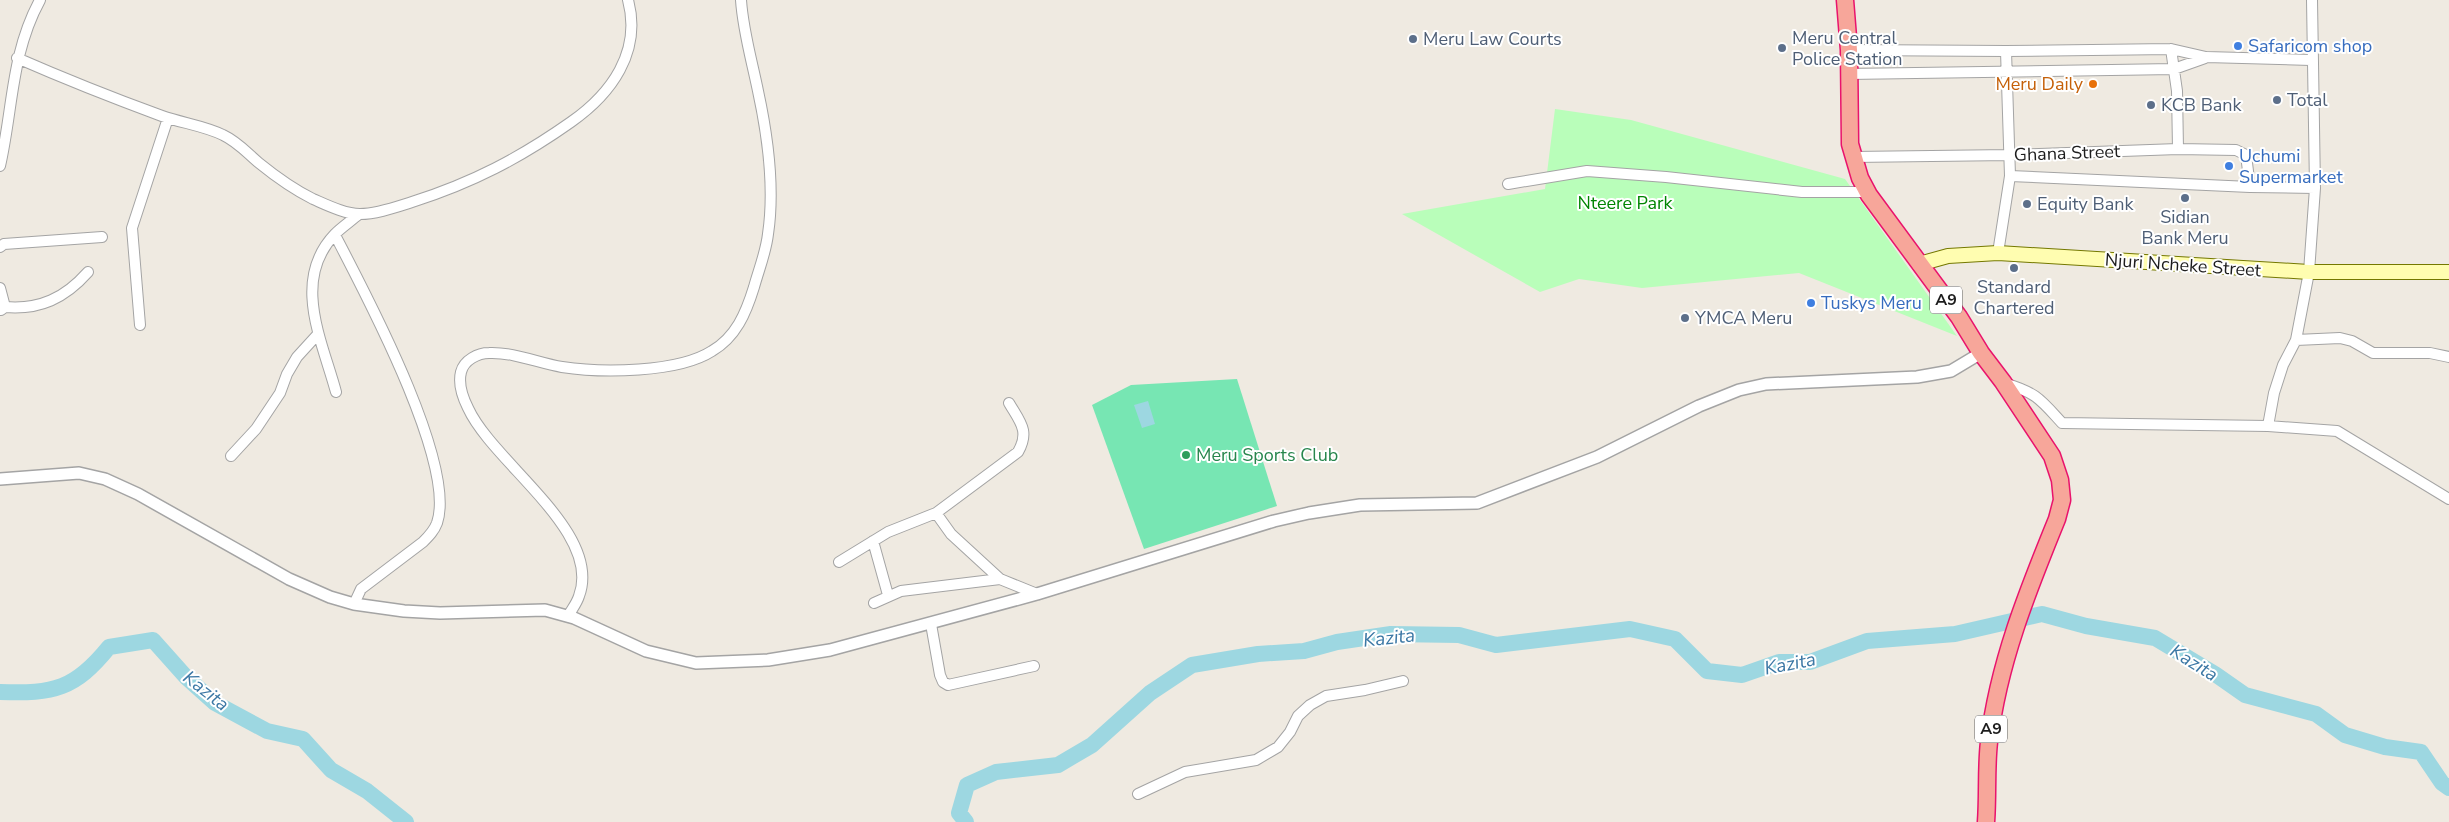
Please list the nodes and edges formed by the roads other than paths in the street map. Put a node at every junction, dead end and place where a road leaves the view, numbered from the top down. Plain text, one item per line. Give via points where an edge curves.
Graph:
1 (40, 0) edge
2 (628, 0) edge
3 (741, 0) edge
4 (1845, 0) edge
5 (2312, 0) edge
6 (2171, 49) junction
7 (1849, 50) junction
8 (2006, 51) junction
9 (2206, 57) junction
10 (17, 58) junction
11 (2312, 60) junction
12 (2174, 69) junction
13 (2006, 72) junction
14 (1848, 74) junction
15 (168, 118) junction
16 (2178, 149) junction
17 (2010, 155) junction
18 (1853, 158) junction
19 (0, 166) edge
20 (2010, 176) junction
21 (1508, 184) dead end
22 (2250, 187) junction
23 (2315, 188) junction
24 (1868, 192) junction
25 (359, 214) junction
26 (335, 235) junction
27 (102, 236) dead end
28 (0, 247) edge
29 (1998, 253) junction
30 (1919, 264) junction
31 (88, 272) dead end
32 (2309, 272) junction
33 (2449, 272) edge
34 (0, 288) edge
35 (2, 309) edge
36 (140, 325) dead end
37 (318, 334) junction
38 (2296, 340) junction
39 (1981, 353) junction
40 (2449, 357) edge
41 (2003, 382) junction
42 (336, 392) dead end
43 (1009, 403) dead end
44 (2268, 426) junction
45 (231, 456) dead end
46 (0, 479) edge
47 (2449, 499) edge
48 (936, 513) junction
49 (873, 541) junction
50 (839, 562) dead end
51 (1000, 580) junction
52 (1037, 594) junction
53 (888, 595) junction
54 (874, 603) dead end
55 (354, 604) junction
56 (568, 616) junction
57 (931, 624) junction
58 (1034, 666) dead end
59 (1403, 681) dead end
60 (1138, 794) dead end
61 (1986, 822) edge

1 - 10 street via 26,28
2 - 25 street via 629,42 624,62 601,98 576,118 543,142 473,181 398,206
3 - 56 street via 766,136 771,210 764,257 747,308 728,341 692,360 614,370 560,366 489,353 469,360 460,374 462,396 480,430 552,511 578,549 580,594
4 - 7 highway, A9
5 - 11 street
6 - 8 street
6 - 9 street
6 - 12 street
7 - 8 street
7 - 14 highway, A9
8 - 13 street
9 - 11 street
9 - 12 street
10 - 15 street via 76,85
10 - 19 street
11 - 23 street
12 - 13 street via 2085,68
12 - 16 street
13 - 14 street
13 - 17 street
14 - 18 highway, A9
15 - 25 street via 221,134 238,143 262,165 311,198
15 - 36 street via 132,228
16 - 17 street, Ghana Street
16 - 22 street, Ghana Street via 2245,152
17 - 18 street, Ghana Street
17 - 20 street
18 - 24 highway, A9
20 - 22 street
20 - 29 street
21 - 24 street via 1587,171 1802,192
22 - 23 street
23 - 32 street
24 - 30 highway, A9
25 - 26 street
26 - 37 street via 320,256 310,289
26 - 55 street via 403,374 431,454 439,511 432,533 361,589
27 - 28 street via 4,244
29 - 30 main road, Njuri Ncheke Street via 1948,256
29 - 32 main road, Njuri Ncheke Street
30 - 39 highway, A9 via 1959,317
31 - 35 street via 76,287 59,297 30,306
32 - 33 main road, Njuri Ncheke Street
32 - 38 street
34 - 35 street
37 - 42 street
37 - 45 street via 297,357 280,393 256,429
38 - 40 street via 2340,338 2373,353 2430,353
38 - 44 street via 2283,365
39 - 41 highway, A9
39 - 52 street via 1952,371 1917,377 1766,384 1739,390 1699,406 1597,457 1477,503 1360,505 1309,513
41 - 44 street via 2039,397 2062,423
41 - 61 highway, A9 via 2052,456 2062,500 2012,639 1995,705 1989,742
43 - 48 street via 1022,426 1024,437 1018,452
44 - 47 street via 2337,431
46 - 55 street via 79,472 105,479 138,494 289,579
48 - 49 street
48 - 51 street via 951,534
49 - 50 street
49 - 53 street
51 - 52 street
51 - 53 street via 919,588
52 - 57 street
53 - 54 street
55 - 56 street via 440,613 533,609
56 - 57 street via 646,651 696,663 738,663 804,656
57 - 58 street via 940,674 948,685
59 - 60 street via 1326,696 1302,711 1278,747 1256,760 1185,772

